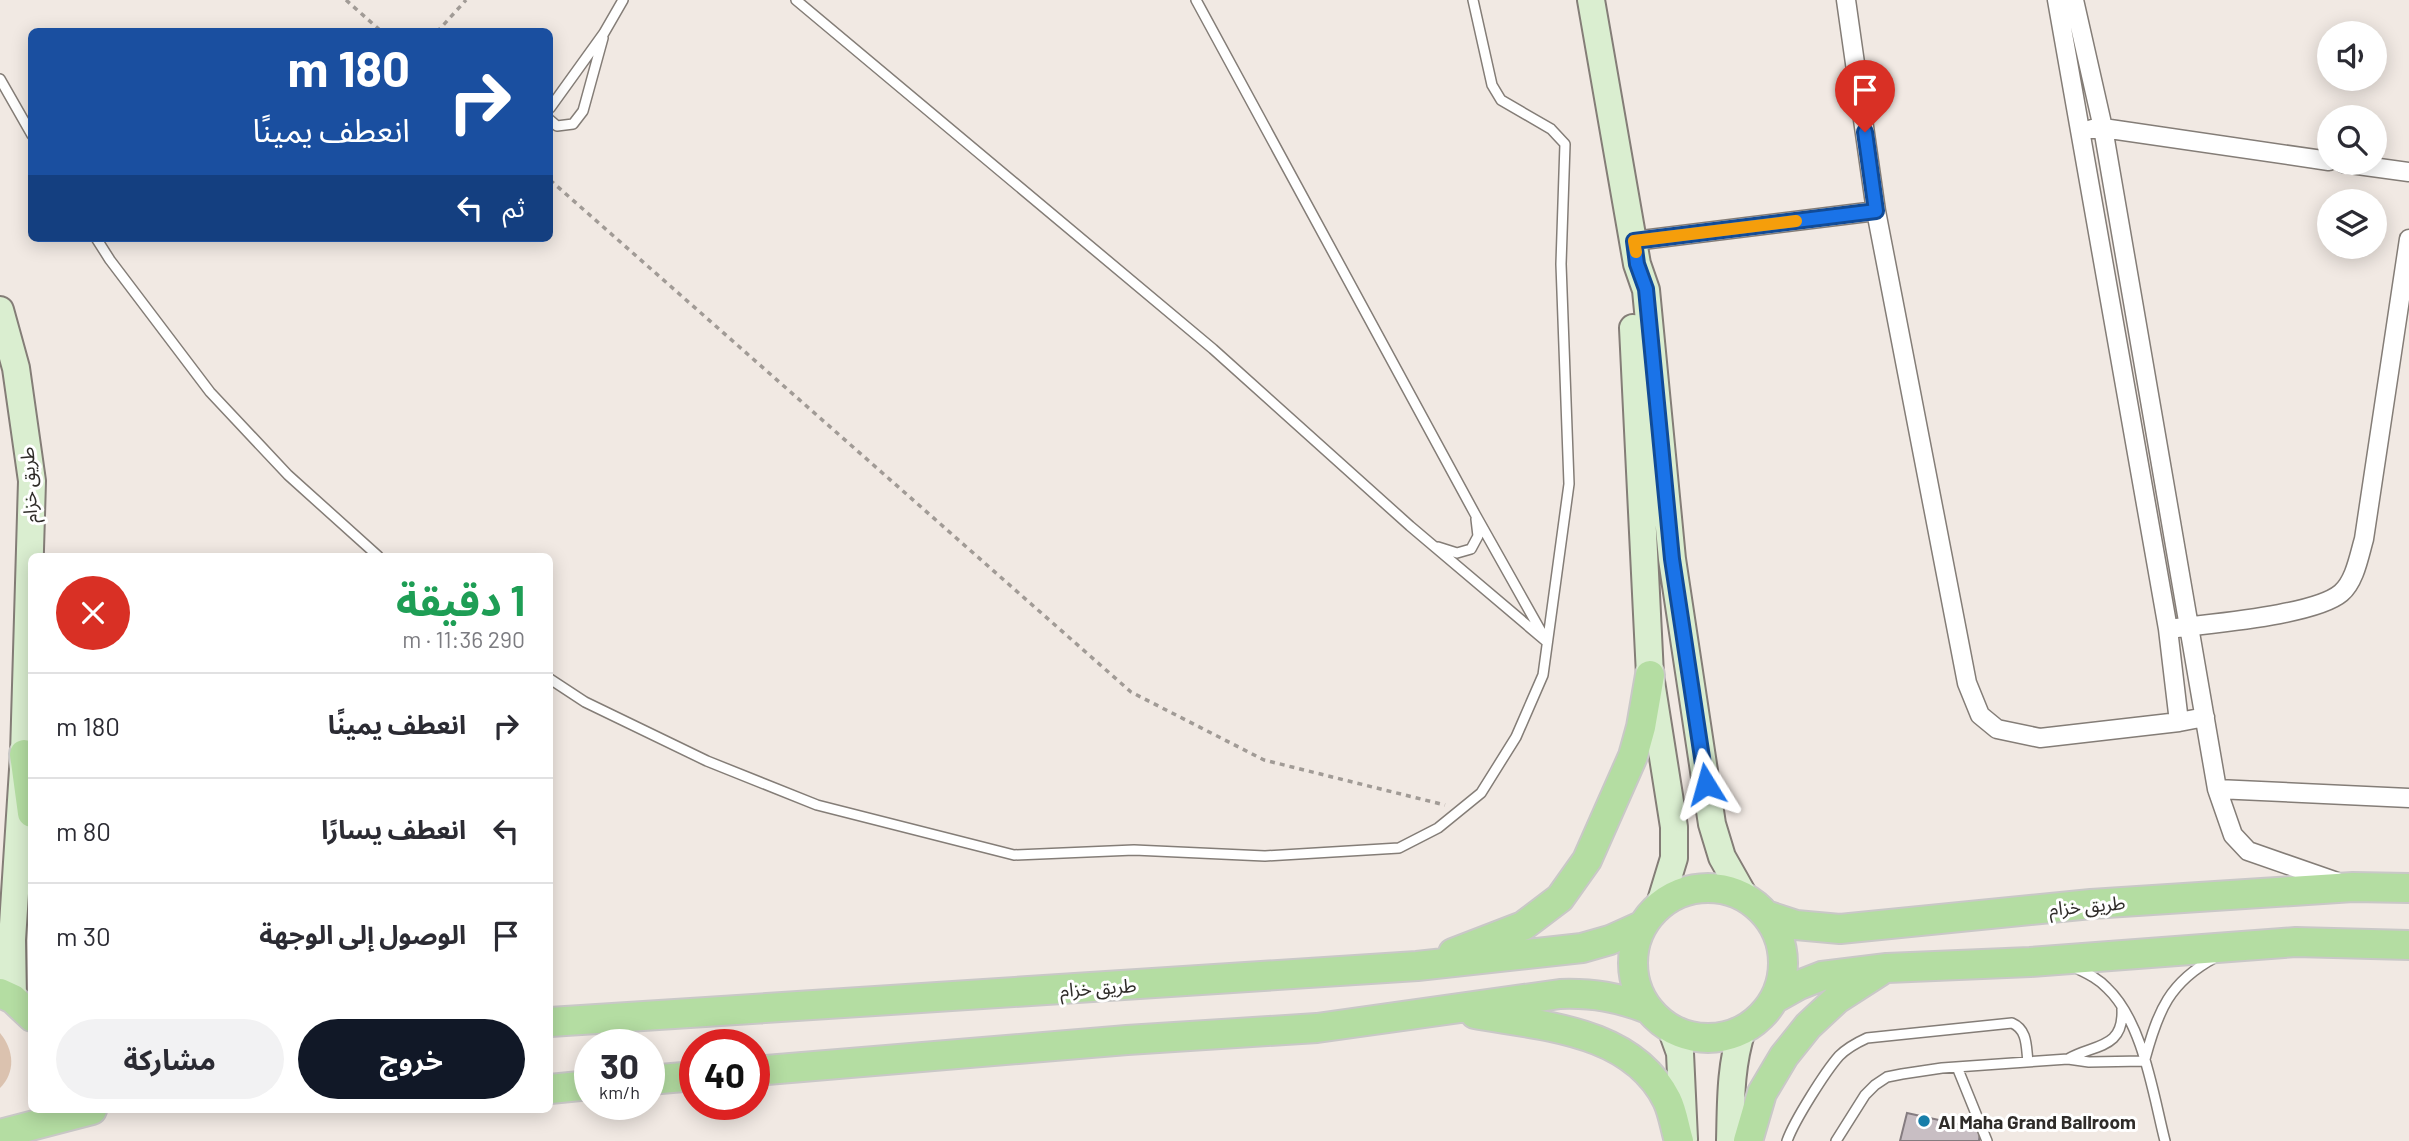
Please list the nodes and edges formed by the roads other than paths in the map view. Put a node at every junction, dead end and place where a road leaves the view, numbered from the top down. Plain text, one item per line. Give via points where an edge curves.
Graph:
1 (623, 0) edge
2 (796, 0) edge
3 (1196, 0) edge
4 (1473, 0) edge
5 (1591, 0) edge
6 (1846, 0) edge
7 (2057, 0) edge
8 (2074, 0) edge
9 (604, 33) junction
10 (0, 79) edge
11 (553, 104) edge
12 (553, 123) edge
13 (28, 128) edge
14 (2103, 128) junction
15 (2081, 130) junction
16 (2317, 159) edge
17 (2387, 169) edge
18 (2409, 172) edge
19 (1876, 211) junction
20 (2409, 239) edge
21 (99, 242) edge
22 (1636, 253) junction
23 (0, 310) edge
24 (1475, 514) junction
25 (1434, 546) junction
26 (30, 553) edge
27 (375, 553) edge
28 (28, 618) edge
29 (2187, 627) junction
30 (2168, 629) junction
31 (1547, 642) junction
32 (1650, 675) junction
33 (553, 681) edge
34 (2205, 717) junction
35 (2179, 722) junction
36 (24, 754) junction
37 (28, 784) edge
38 (2217, 789) junction
39 (2409, 798) edge
40 (2353, 887) junction
41 (2409, 888) edge
42 (1744, 896) junction
43 (1660, 904) junction
44 (1766, 915) junction
45 (1642, 926) junction
46 (2409, 945) edge
47 (2239, 946) junction
48 (2030, 962) junction
49 (1417, 966) junction
50 (1887, 968) junction
51 (1774, 999) junction
52 (20, 1007) edge
53 (2122, 1007) junction
54 (1444, 1009) junction
55 (1648, 1009) junction
56 (553, 1022) edge
57 (1671, 1028) junction
58 (1742, 1030) junction
59 (2068, 1059) junction
60 (2144, 1060) junction
61 (2028, 1062) junction
62 (1957, 1067) junction
63 (770, 1070) edge
64 (574, 1087) edge
65 (553, 1089) edge
66 (28, 1112) edge
67 (80, 1113) edge
68 (0, 1133) edge
69 (1679, 1141) edge
70 (1685, 1141) edge
71 (1730, 1141) edge
72 (1748, 1141) edge
73 (1787, 1141) edge
74 (1836, 1141) edge
75 (1987, 1141) edge
76 (2165, 1141) edge

1 - 9 lane
2 - 25 lane via 1213,349
3 - 24 lane
4 - 31 lane via 1492,85 1501,100 1551,129 1564,144 1561,264 1569,484
5 - 22 street
6 - 19 street
7 - 15 street
8 - 14 street
9 - 11 lane
9 - 12 lane via 583,111 573,124 557,127
10 - 13 lane
14 - 15 street
14 - 16 street
14 - 29 street
15 - 30 street
17 - 18 street
19 - 22 street
19 - 35 street via 1967,683 1980,715 1997,729 2040,738
20 - 29 street via 2364,539 2355,570 2342,592 2319,606
21 - 27 lane via 210,391 288,475
22 - 32 street via 1631,288
22 - 42 street via 1646,289 1672,559 1712,824 1722,857
23 - 26 street, طريق خزام via 16,368 32,481
24 - 25 lane via 1478,537 1471,549 1457,553
24 - 31 lane
25 - 31 lane
28 - 36 street, طريق خزام
29 - 30 street
29 - 34 street
30 - 35 street
31 - 33 lane via 1543,676 1516,737 1480,793 1438,828 1399,848 1265,856 1134,850 1014,856 817,804 707,761 585,702
32 - 43 street via 1674,827 1674,858
32 - 49 main road via 1633,757 1587,860 1560,898 1523,926
34 - 35 street
34 - 38 street
36 - 37 main road
36 - 52 street, طريق خزام via 12,940
38 - 39 street
38 - 40 street via 2233,835 2249,851
40 - 41 main road, طريق خزام
40 - 44 main road, طريق خزام via 2091,904 1840,929 1796,925
42 - 43 main road via 1716,888 1687,890
42 - 44 main road
43 - 45 main road
44 - 51 main road via 1780,941 1783,971
45 - 49 main road, طريق خزام via 1582,948
45 - 55 main road via 1633,954 1635,983
46 - 47 main road via 2297,942
47 - 48 main road
47 - 60 lane via 2198,968 2167,998
48 - 50 main road
48 - 53 lane via 2071,966 2090,974
49 - 56 main road, طريق خزام
50 - 51 main road via 1822,976
50 - 72 main road via 1837,999 1800,1036 1762,1093
51 - 58 main road
53 - 59 lane via 2121,1025 2110,1042
53 - 60 lane
54 - 55 main road via 1587,993 1618,997
54 - 63 main road via 1317,1028
54 - 69 main road via 1580,1034 1614,1047 1641,1063 1668,1100
55 - 57 main road
57 - 58 main road via 1694,1036 1718,1037
57 - 70 street via 1680,1053
58 - 71 street via 1731,1078
59 - 60 lane
59 - 61 lane
60 - 76 lane
61 - 62 lane
61 - 73 lane via 2024,1032 2012,1023 1867,1038 1834,1063
62 - 74 lane via 1881,1081 1865,1095
62 - 75 lane
64 - 65 main road
66 - 68 main road
67 - 68 main road

